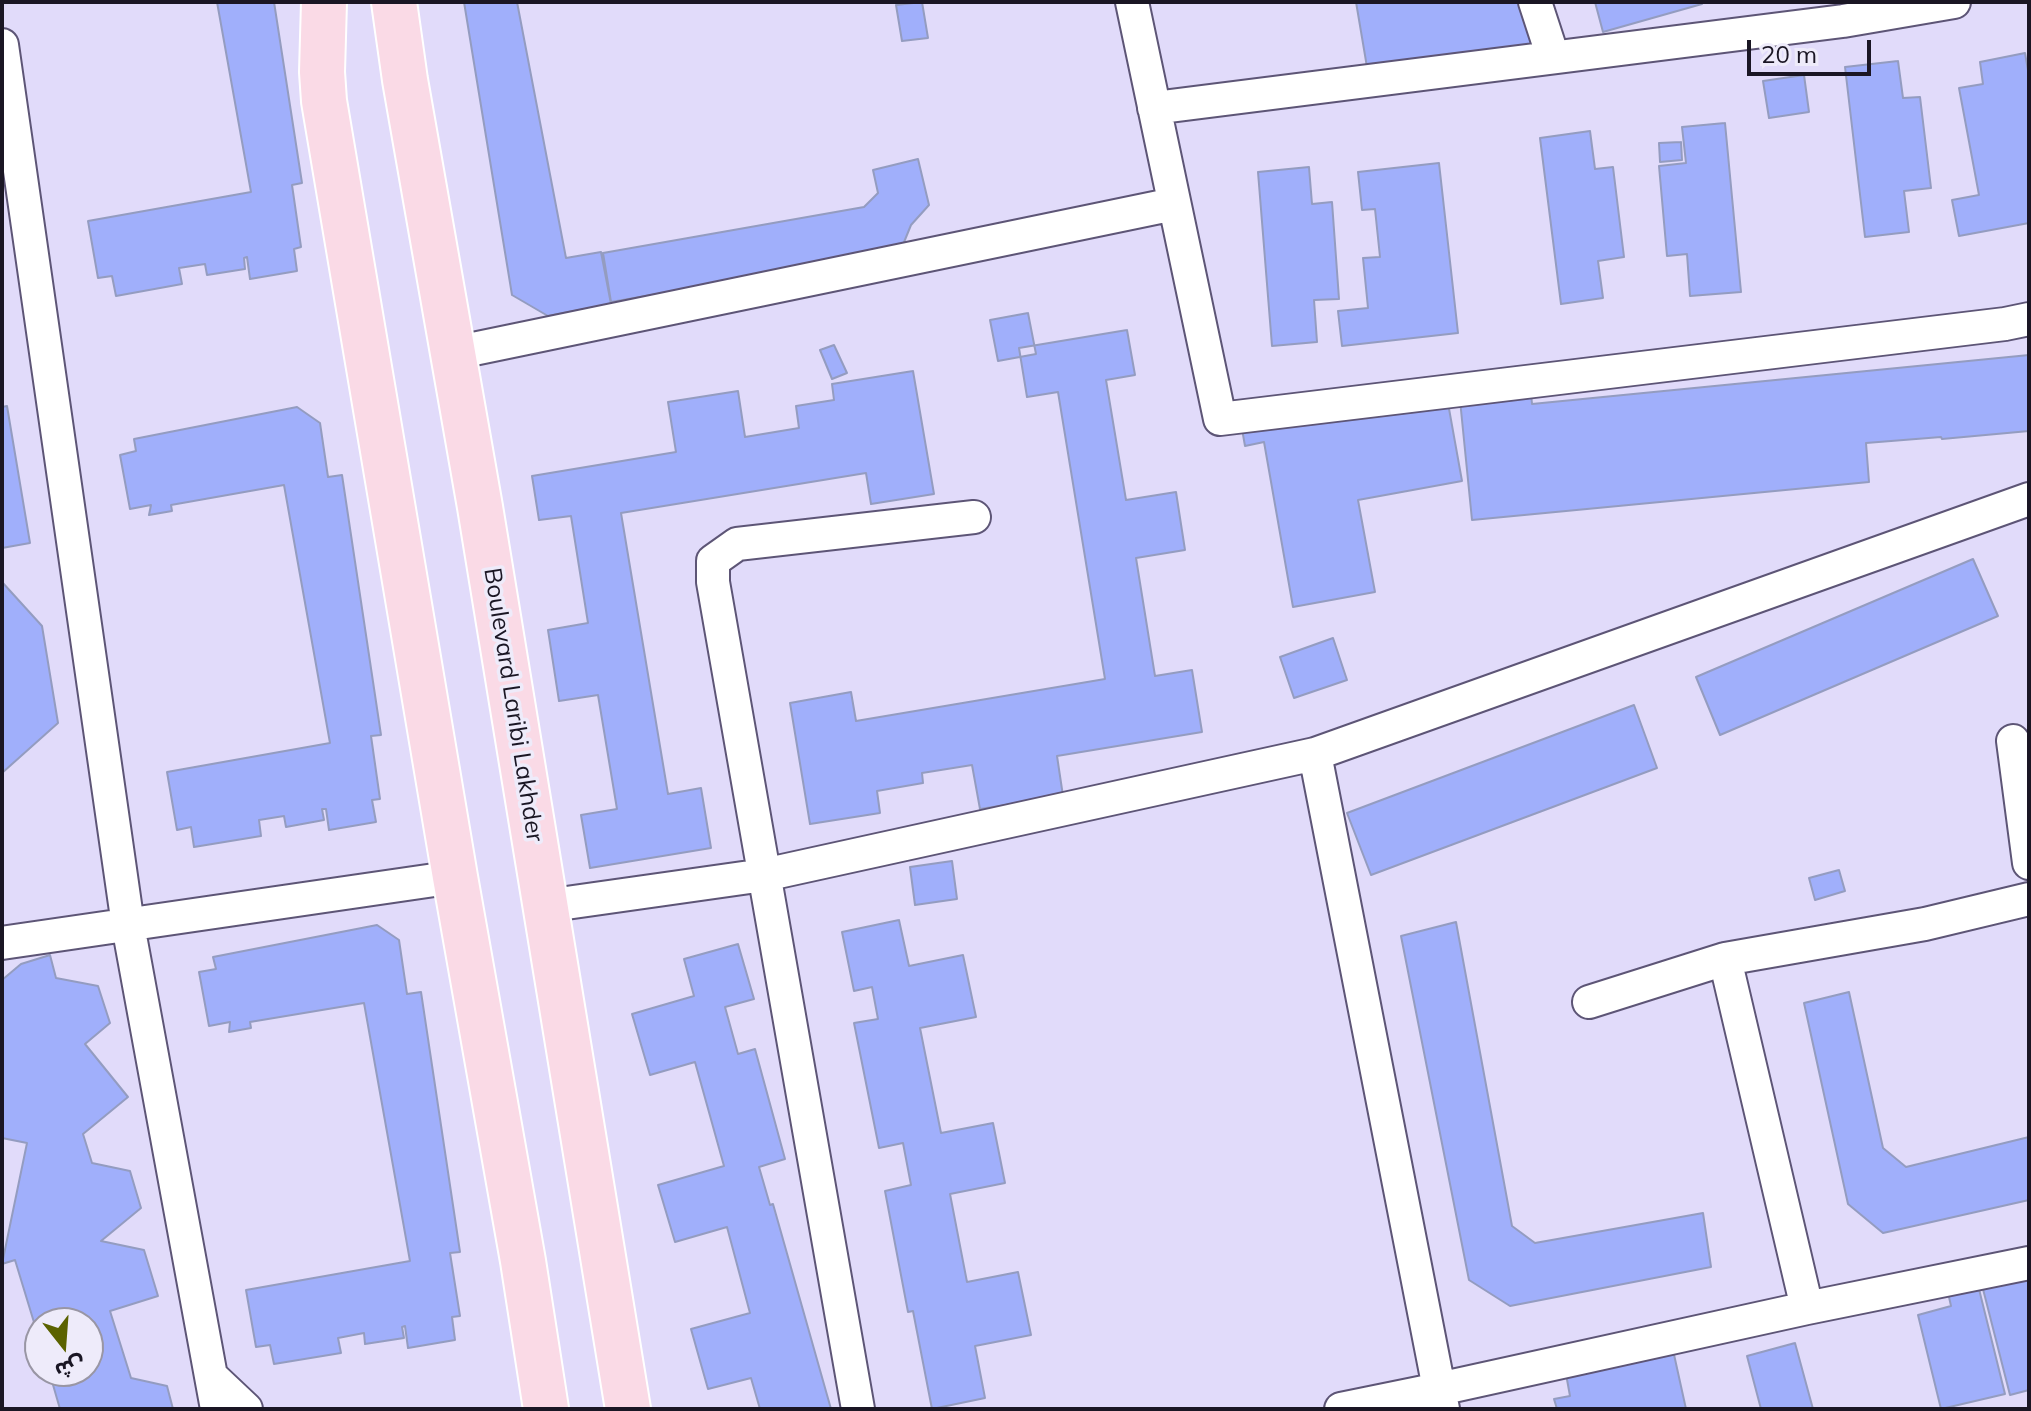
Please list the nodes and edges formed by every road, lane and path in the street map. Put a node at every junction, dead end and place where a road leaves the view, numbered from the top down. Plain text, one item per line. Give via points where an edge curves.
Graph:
1 (324, 2) edge
2 (394, 2) edge
3 (1132, 2) edge
4 (1535, 2) edge
5 (1954, 2) edge
6 (1840, 12) edge
7 (2, 45) edge
8 (1553, 57) junction
9 (1154, 108) junction
10 (1174, 204) junction
11 (2029, 319) edge
12 (454, 353) junction
13 (2029, 499) edge
14 (974, 517) dead end
15 (2013, 741) dead end
16 (1315, 754) junction
17 (2029, 863) edge
18 (764, 875) junction
19 (455, 877) junction
20 (2029, 899) edge
21 (545, 906) junction
22 (128, 925) junction
23 (2, 943) edge
24 (1725, 959) junction
25 (1589, 1002) dead end
26 (2029, 1263) edge
27 (1807, 1308) junction
28 (211, 1376) junction
29 (1441, 1399) edge
30 (217, 1409) edge
31 (246, 1409) edge
32 (546, 1409) edge
33 (628, 1409) edge
34 (858, 1409) edge
35 (1341, 1409) edge

1 - 19 main road via 324,101
2 - 12 main road, Boulevard Laribi Lakhder
3 - 9 street
4 - 8 street
5 - 6 street
6 - 8 street
7 - 22 street
8 - 9 street
9 - 10 street
10 - 11 street via 1220,419
10 - 12 street
12 - 21 main road, Boulevard Laribi Lakhder
13 - 16 street
14 - 18 street via 737,544 713,561
15 - 17 street
16 - 18 street
16 - 29 street
18 - 21 street
18 - 34 street
19 - 22 street
19 - 32 main road
20 - 24 street via 1925,924
21 - 33 main road, Boulevard Laribi Lakhder
22 - 23 street
22 - 28 street
24 - 25 street
24 - 27 street
26 - 27 street
27 - 29 street
28 - 30 street
28 - 31 street
29 - 35 street

